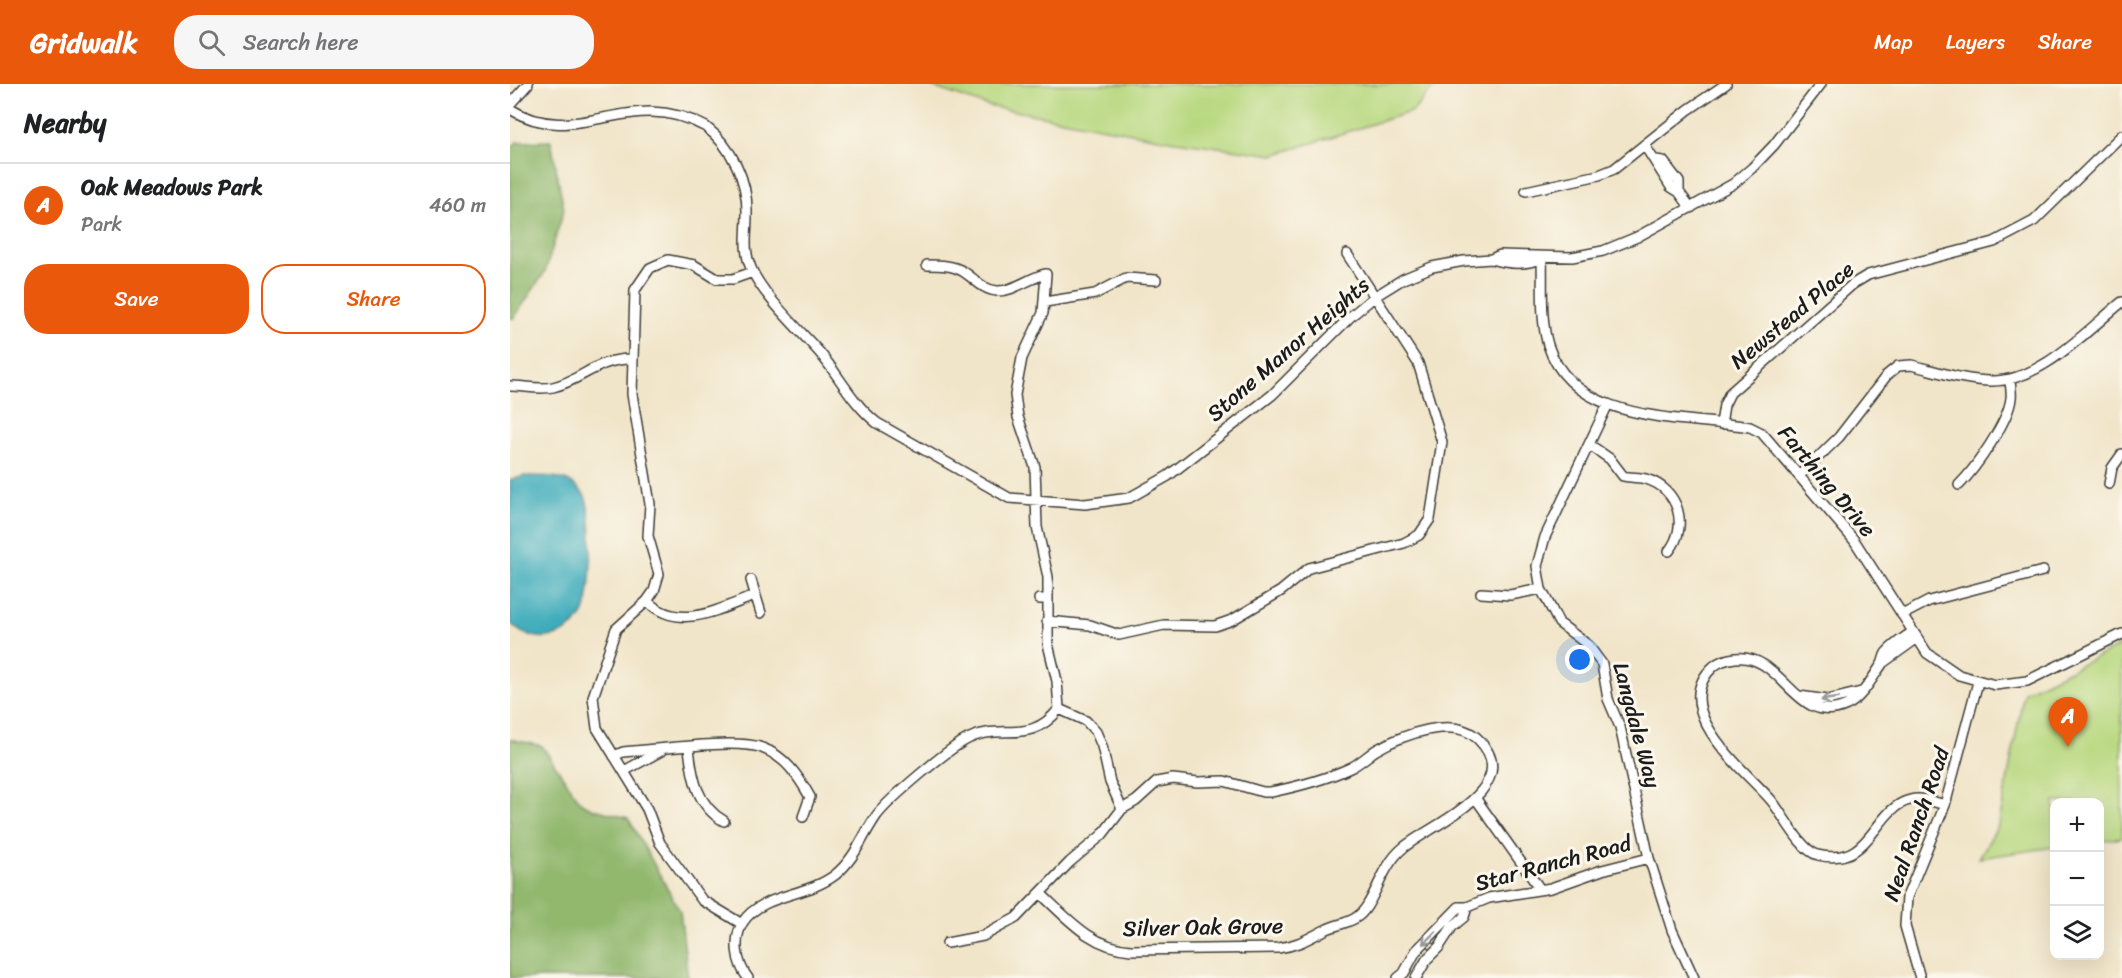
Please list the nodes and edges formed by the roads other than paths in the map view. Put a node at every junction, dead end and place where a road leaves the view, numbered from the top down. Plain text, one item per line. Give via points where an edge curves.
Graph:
1 (528, 84) edge
2 (1726, 84) edge
3 (1821, 84) edge
4 (510, 104) edge
5 (510, 109) edge
6 (2122, 135) edge
7 (1645, 146) junction
8 (1526, 191) dead end
9 (1691, 207) junction
10 (1347, 254) dead end
11 (1542, 258) junction
12 (927, 265) dead end
13 (753, 272) junction
14 (1156, 280) dead end
15 (1374, 297) junction
16 (1045, 302) junction
17 (2122, 302) edge
18 (633, 359) junction
19 (2010, 379) junction
20 (510, 386) edge
21 (1608, 404) junction
22 (1721, 424) junction
23 (1590, 445) junction
24 (2122, 454) edge
25 (1800, 475) junction
26 (2109, 484) dead end
27 (1959, 485) dead end
28 (1037, 502) junction
29 (1669, 552) dead end
30 (2043, 571) dead end
31 (751, 580) dead end
32 (1540, 590) junction
33 (1481, 593) dead end
34 (754, 596) junction
35 (647, 601) junction
36 (761, 612) dead end
37 (1902, 615) junction
38 (1047, 621) junction
39 (2122, 634) edge
40 (1914, 635) junction
41 (1978, 682) junction
42 (1059, 709) junction
43 (689, 748) junction
44 (663, 749) junction
45 (614, 756) junction
46 (624, 771) junction
47 (1476, 799) junction
48 (1945, 805) junction
49 (1122, 809) junction
50 (803, 818) dead end
51 (723, 821) dead end
52 (1649, 858) junction
53 (1540, 889) junction
54 (1040, 893) junction
55 (742, 924) junction
56 (947, 943) dead end
57 (1408, 977) edge
58 (748, 978) edge
59 (1694, 978) edge
60 (1920, 978) edge

1 - 4 street
2 - 7 street
3 - 9 street via 1752,168 1733,184
5 - 13 street, Stone Manor Heights via 539,120 562,122 641,104 669,109 706,128 727,149 743,181 747,204 745,249
6 - 22 street, Newstead Place via 2047,210 2017,231 1994,242 1883,269 1852,284 1730,393
7 - 8 street via 1607,172
7 - 9 street via 1656,160 1663,160
9 - 11 street via 1603,251
10 - 15 street
11 - 15 street, Stone Manor Heights via 1500,255 1432,267
11 - 21 street, Farthing Drive via 1548,346 1571,383
12 - 16 street via 955,268 990,290 1005,290 1046,274
13 - 18 street via 726,280 677,260 650,268 635,290
13 - 28 street, Stone Manor Heights via 865,413 992,491
14 - 16 street via 1126,278 1101,292
15 - 28 street, Stone Manor Heights via 1272,395 1150,488 1109,502
15 - 38 street via 1423,373 1442,442 1433,510 1419,534 1404,543 1308,568 1281,591 1215,626 1164,625 1119,635 1090,625
16 - 28 street via 1016,383 1016,407 1035,467
17 - 19 street via 2038,370
18 - 20 street via 598,364 555,387
18 - 35 street via 633,403 650,504 648,536 659,574
19 - 25 street via 1992,381 1911,365 1898,366 1839,437
19 - 27 street via 2007,412 1970,474
21 - 22 street, Farthing Drive
21 - 23 street, Langdale Way
22 - 25 street, Farthing Drive via 1750,427 1762,433
23 - 29 street via 1610,459 1623,476 1652,482 1673,500 1680,533
23 - 32 street, Langdale Way via 1539,552
24 - 26 street via 2112,468
25 - 37 street, Farthing Drive via 1854,540
28 - 38 street via 1037,527 1048,577 1044,599
30 - 37 street via 1929,601
31 - 34 street
32 - 33 street via 1510,595
32 - 52 street, Langdale Way via 1559,623 1588,645 1602,664
34 - 35 street via 691,618 663,613
34 - 36 street
35 - 45 street via 616,629 592,697 597,728
37 - 40 street, Farthing Drive
38 - 42 street
39 - 41 street, Farthing Drive via 2027,681 1995,685
40 - 41 street, Farthing Drive via 1942,666
40 - 48 street via 1886,653 1859,698 1849,704 1830,710 1811,707 1765,665 1740,657 1713,666 1700,691 1700,705 1709,732 1773,801 1803,844 1815,854 1856,852 1900,804 1911,799
41 - 48 street, Neal Ranch Road
42 - 49 street via 1086,721 1096,732
42 - 55 street via 1038,729 984,734 958,744 883,808 857,852 834,875 801,893 762,905
43 - 44 street
43 - 50 street via 736,744 768,750 790,767 810,797
43 - 51 street via 692,775 708,812
44 - 45 street
44 - 46 street
45 - 46 street
46 - 55 street via 647,809 660,843 697,895
47 - 49 street, Silver Oak Grove via 1490,776 1487,754 1471,734 1445,726 1382,747 1351,768 1280,790 1263,792 1234,782 1173,779 1158,782
47 - 53 street
47 - 54 street, Silver Oak Grove via 1401,849 1357,918 1289,947 1111,948 1086,935
48 - 60 street, Neal Ranch Road via 1907,897 1905,926
49 - 54 street, Silver Oak Grove via 1098,839
52 - 53 street, Star Ranch Road
52 - 59 street, Langdale Way via 1672,930
53 - 57 street, Star Ranch Road via 1459,907 1416,951
54 - 56 street, Silver Oak Grove via 1016,918 993,932
55 - 58 street via 737,950

